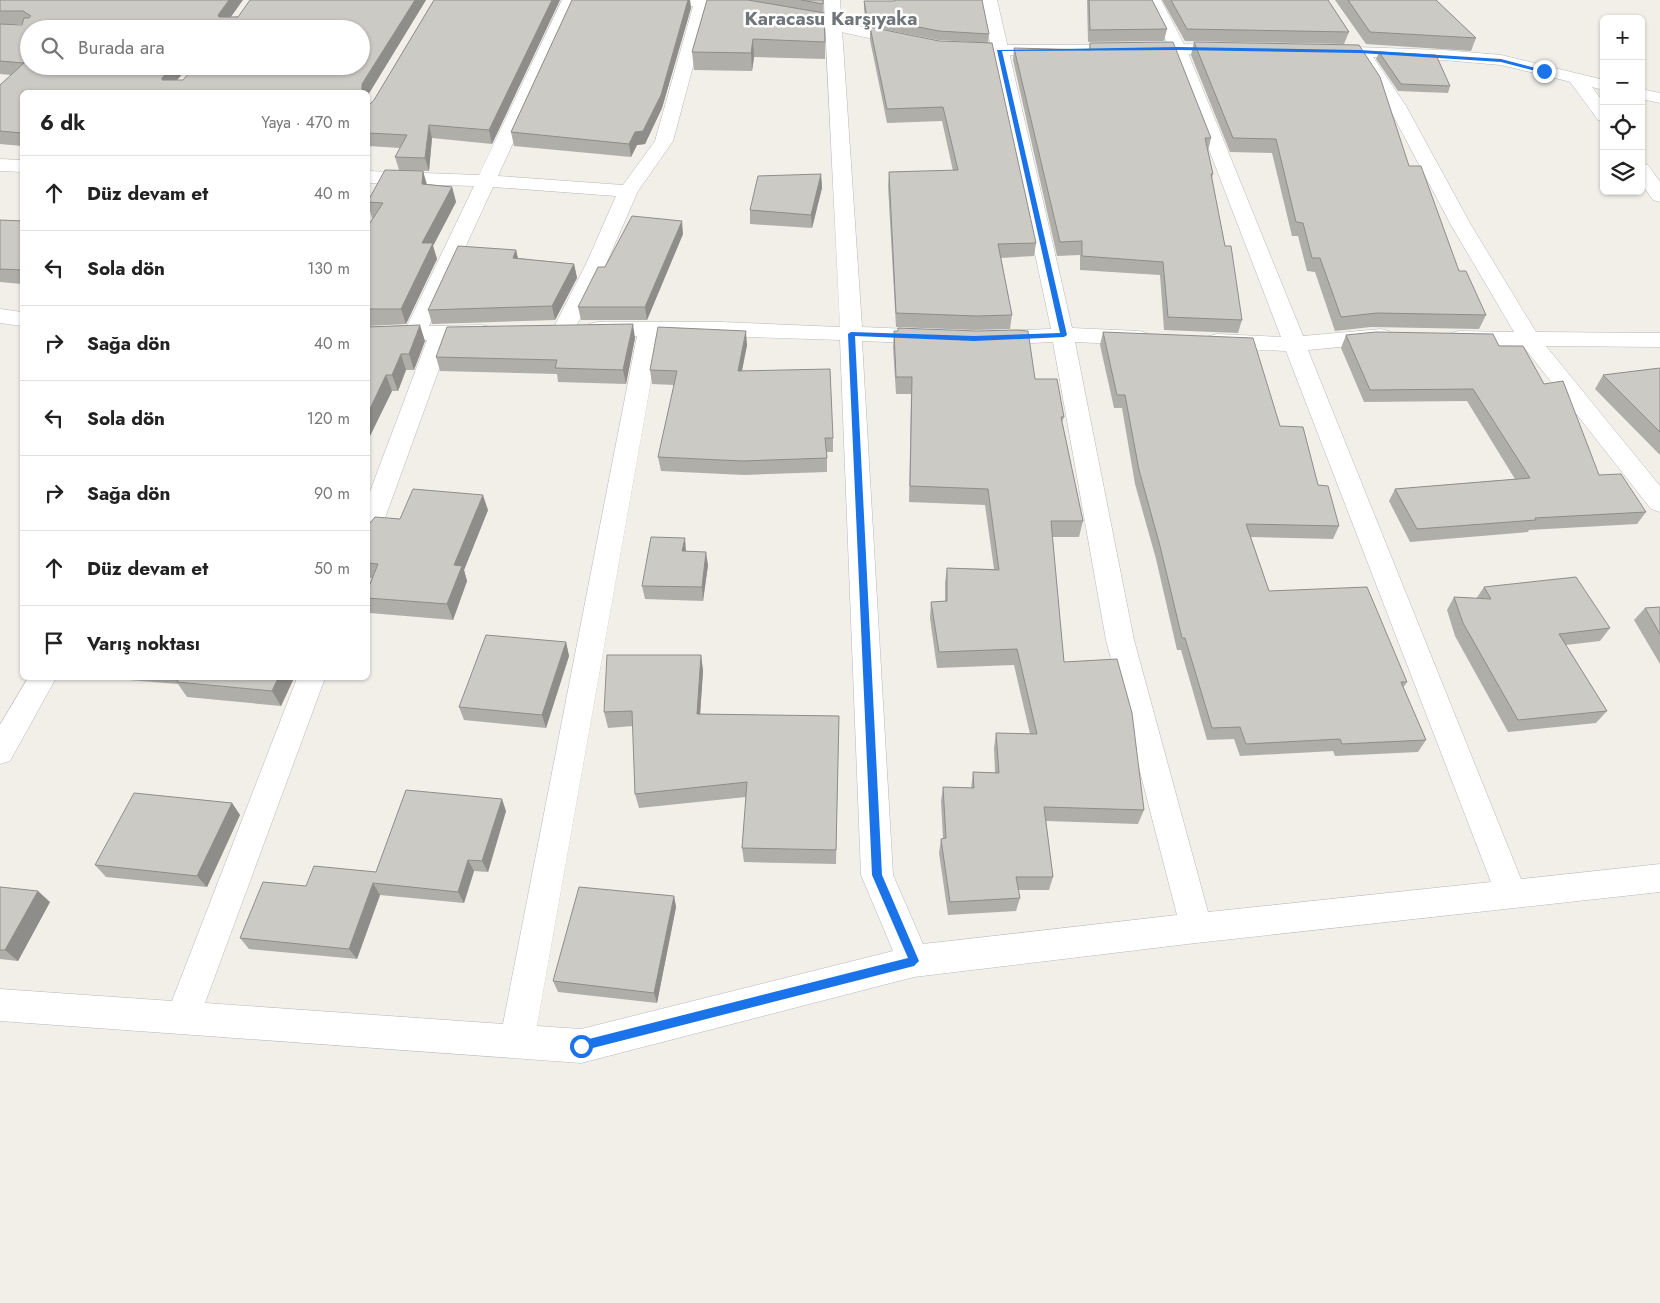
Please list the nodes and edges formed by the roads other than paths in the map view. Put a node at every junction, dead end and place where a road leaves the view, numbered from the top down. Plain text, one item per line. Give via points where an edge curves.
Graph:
1 (570, 0) edge
2 (832, 0) edge
3 (989, 0) edge
4 (1153, 0) edge
5 (694, 2) edge
6 (834, 27) junction
7 (919, 44) edge
8 (1356, 44) junction
9 (938, 47) edge
10 (1178, 48) junction
11 (1000, 50) junction
12 (1245, 50) edge
13 (1312, 50) edge
14 (1577, 79) junction
15 (1600, 84) edge
16 (1645, 95) edge
17 (1660, 98) edge
18 (1600, 111) edge
19 (0, 165) edge
20 (20, 166) edge
21 (1645, 175) edge
22 (370, 177) edge
23 (486, 181) junction
24 (628, 191) junction
25 (1660, 196) edge
26 (0, 316) edge
27 (20, 319) edge
28 (649, 329) junction
29 (498, 331) edge
30 (415, 333) junction
31 (370, 334) edge
32 (442, 334) junction
33 (851, 334) junction
34 (1064, 335) junction
35 (1401, 337) edge
36 (1440, 337) edge
37 (1163, 339) edge
38 (1529, 339) junction
39 (1193, 340) edge
40 (1660, 340) edge
41 (1293, 344) junction
42 (1660, 503) edge
43 (370, 524) edge
44 (41, 680) edge
45 (310, 680) edge
46 (0, 752) edge
47 (1660, 878) edge
48 (1511, 893) junction
49 (1196, 928) junction
50 (914, 961) junction
51 (0, 1005) edge
52 (182, 1018) junction
53 (517, 1042) junction

1 - 23 street
2 - 6 street
3 - 11 street
4 - 10 street
5 - 6 street
5 - 24 street via 664,141
6 - 7 street
6 - 33 street
8 - 13 street
8 - 14 street via 1501,60
8 - 38 street via 1397,106 1461,225
9 - 11 street
10 - 11 street
10 - 12 street
10 - 41 street
11 - 34 street
14 - 15 street
14 - 18 street
16 - 17 street
19 - 20 street
21 - 25 street
22 - 23 street
23 - 24 street
23 - 30 street
24 - 28 street via 596,264 554,329
26 - 27 street
28 - 33 street
28 - 53 street
29 - 32 street
30 - 31 street
30 - 32 street
32 - 43 street
33 - 34 street via 965,338
33 - 50 street via 877,875
34 - 37 street
34 - 49 street via 1120,640
35 - 41 street via 1371,336
36 - 38 street
38 - 40 street
38 - 42 street
39 - 41 street
41 - 48 street
44 - 46 street
45 - 52 street
47 - 48 street
48 - 49 street
49 - 50 street
50 - 53 street via 581,1046
51 - 52 street
52 - 53 street

